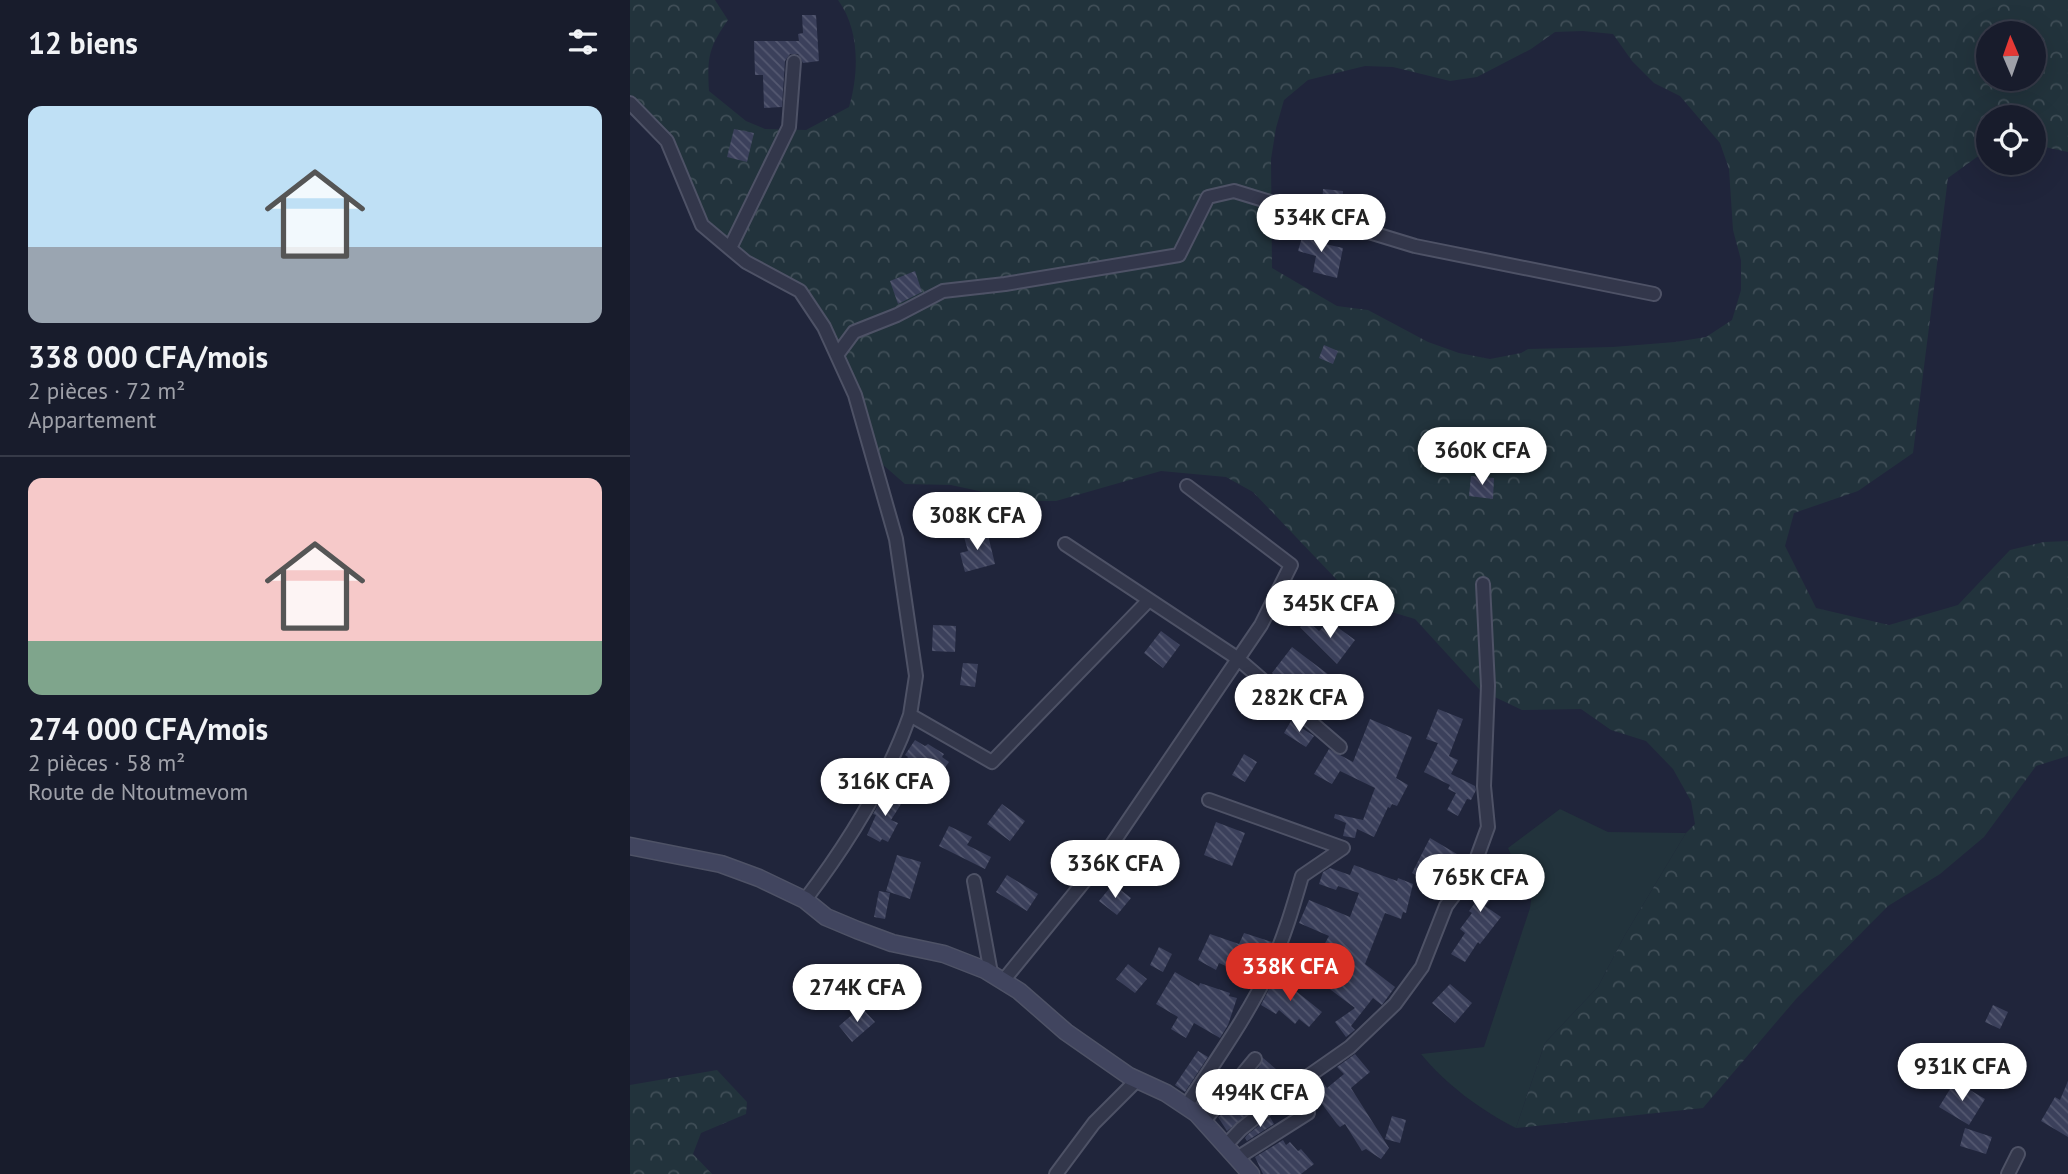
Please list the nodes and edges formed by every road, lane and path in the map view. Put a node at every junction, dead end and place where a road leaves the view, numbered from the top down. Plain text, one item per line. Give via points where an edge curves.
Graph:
1 (794, 62) dead end
2 (630, 103) edge
3 (730, 248) junction
4 (1654, 294) dead end
5 (837, 355) junction
6 (1188, 486) dead end
7 (1065, 544) dead end
8 (1483, 584) dead end
9 (1149, 600) junction
10 (1237, 658) junction
11 (910, 715) junction
12 (1340, 747) dead end
13 (1209, 800) dead end
14 (630, 846) edge
15 (974, 881) dead end
16 (805, 900) junction
17 (997, 977) junction
18 (1255, 1059) dead end
19 (1137, 1080) junction
20 (1186, 1106) junction
21 (1308, 1113) dead end
22 (1204, 1121) junction
23 (1232, 1152) junction
24 (2018, 1154) dead end
25 (1056, 1174) edge
26 (1251, 1174) edge
27 (2008, 1174) edge

1 - 3 street via 789,127
2 - 3 street via 667,141 702,225
3 - 5 street via 746,262 800,291
4 - 5 street via 1415,246 1234,191 1208,197 1180,255 943,291 854,332
5 - 11 street via 855,395 896,539 916,676
6 - 10 street via 1291,565 1261,625
7 - 9 street
8 - 23 street via 1488,827 1472,871 1446,906 1422,967 1395,1004 1350,1047 1251,1121
9 - 10 street
9 - 11 street via 992,762
10 - 12 street
10 - 17 street via 1100,862
11 - 16 street via 899,745 833,863
13 - 20 street via 1343,848 1302,876 1270,968
14 - 16 street via 721,864
15 - 17 street
16 - 17 street via 827,917 857,930 944,954
17 - 19 street
18 - 22 street
19 - 20 street
19 - 25 street via 1094,1123
20 - 22 street
21 - 23 street
22 - 23 street
23 - 26 street
24 - 27 street

